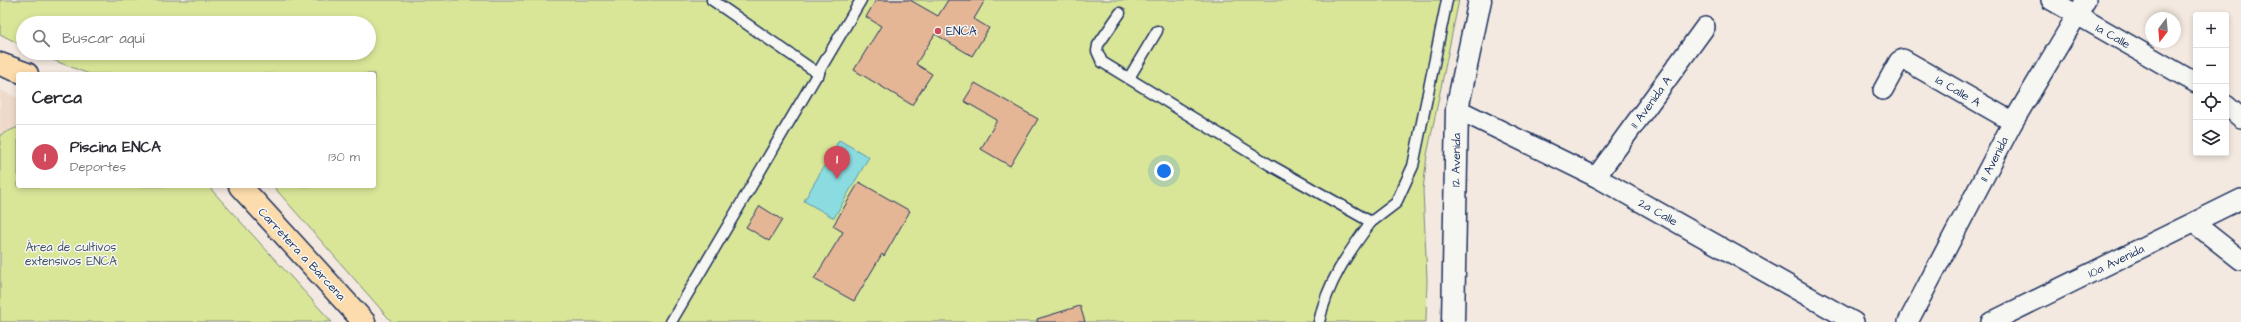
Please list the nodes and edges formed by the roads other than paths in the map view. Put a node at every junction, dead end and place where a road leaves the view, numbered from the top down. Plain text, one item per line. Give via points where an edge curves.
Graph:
1 (712, 0) edge
2 (861, 0) edge
3 (1447, 0) edge
4 (1480, 0) edge
5 (2051, 0) edge
6 (2081, 7) edge
7 (1120, 13) dead end
8 (1705, 27) dead end
9 (1157, 31) dead end
10 (0, 64) edge
11 (22, 72) edge
12 (819, 74) junction
13 (1129, 78) junction
14 (2193, 81) edge
15 (1883, 90) dead end
16 (2229, 108) edge
17 (1458, 109) junction
18 (2241, 118) edge
19 (2013, 122) junction
20 (1596, 177) junction
21 (242, 188) edge
22 (2241, 199) edge
23 (1371, 222) junction
24 (2194, 223) junction
25 (2241, 260) edge
26 (364, 322) edge
27 (671, 322) edge
28 (1319, 322) edge
29 (1453, 322) edge
30 (1854, 322) edge
31 (1908, 322) edge
32 (1991, 322) edge

1 - 12 lane
2 - 12 lane
3 - 23 lane via 1413,166 1396,203
4 - 17 main road, 12 Avenida
5 - 6 street, 1a Calle
6 - 14 street, 1a Calle
6 - 19 street, 11 Avenida
7 - 13 lane via 1097,50 1102,62
8 - 20 street, 11 Avenida A
9 - 13 lane
10 - 11 main road
12 - 27 lane
13 - 23 lane via 1270,165
15 - 19 street, 1a Calle A via 1899,61 1903,59
16 - 18 street
17 - 20 street, 2a Calle
17 - 29 main road, 12 Avenida
19 - 31 street, 11 Avenida
20 - 30 street, 2a Calle
21 - 26 main road, Carretera a Bárcena
22 - 24 street, 10a Avenida
23 - 28 lane via 1331,283
24 - 25 street
24 - 32 street, 10a Avenida

